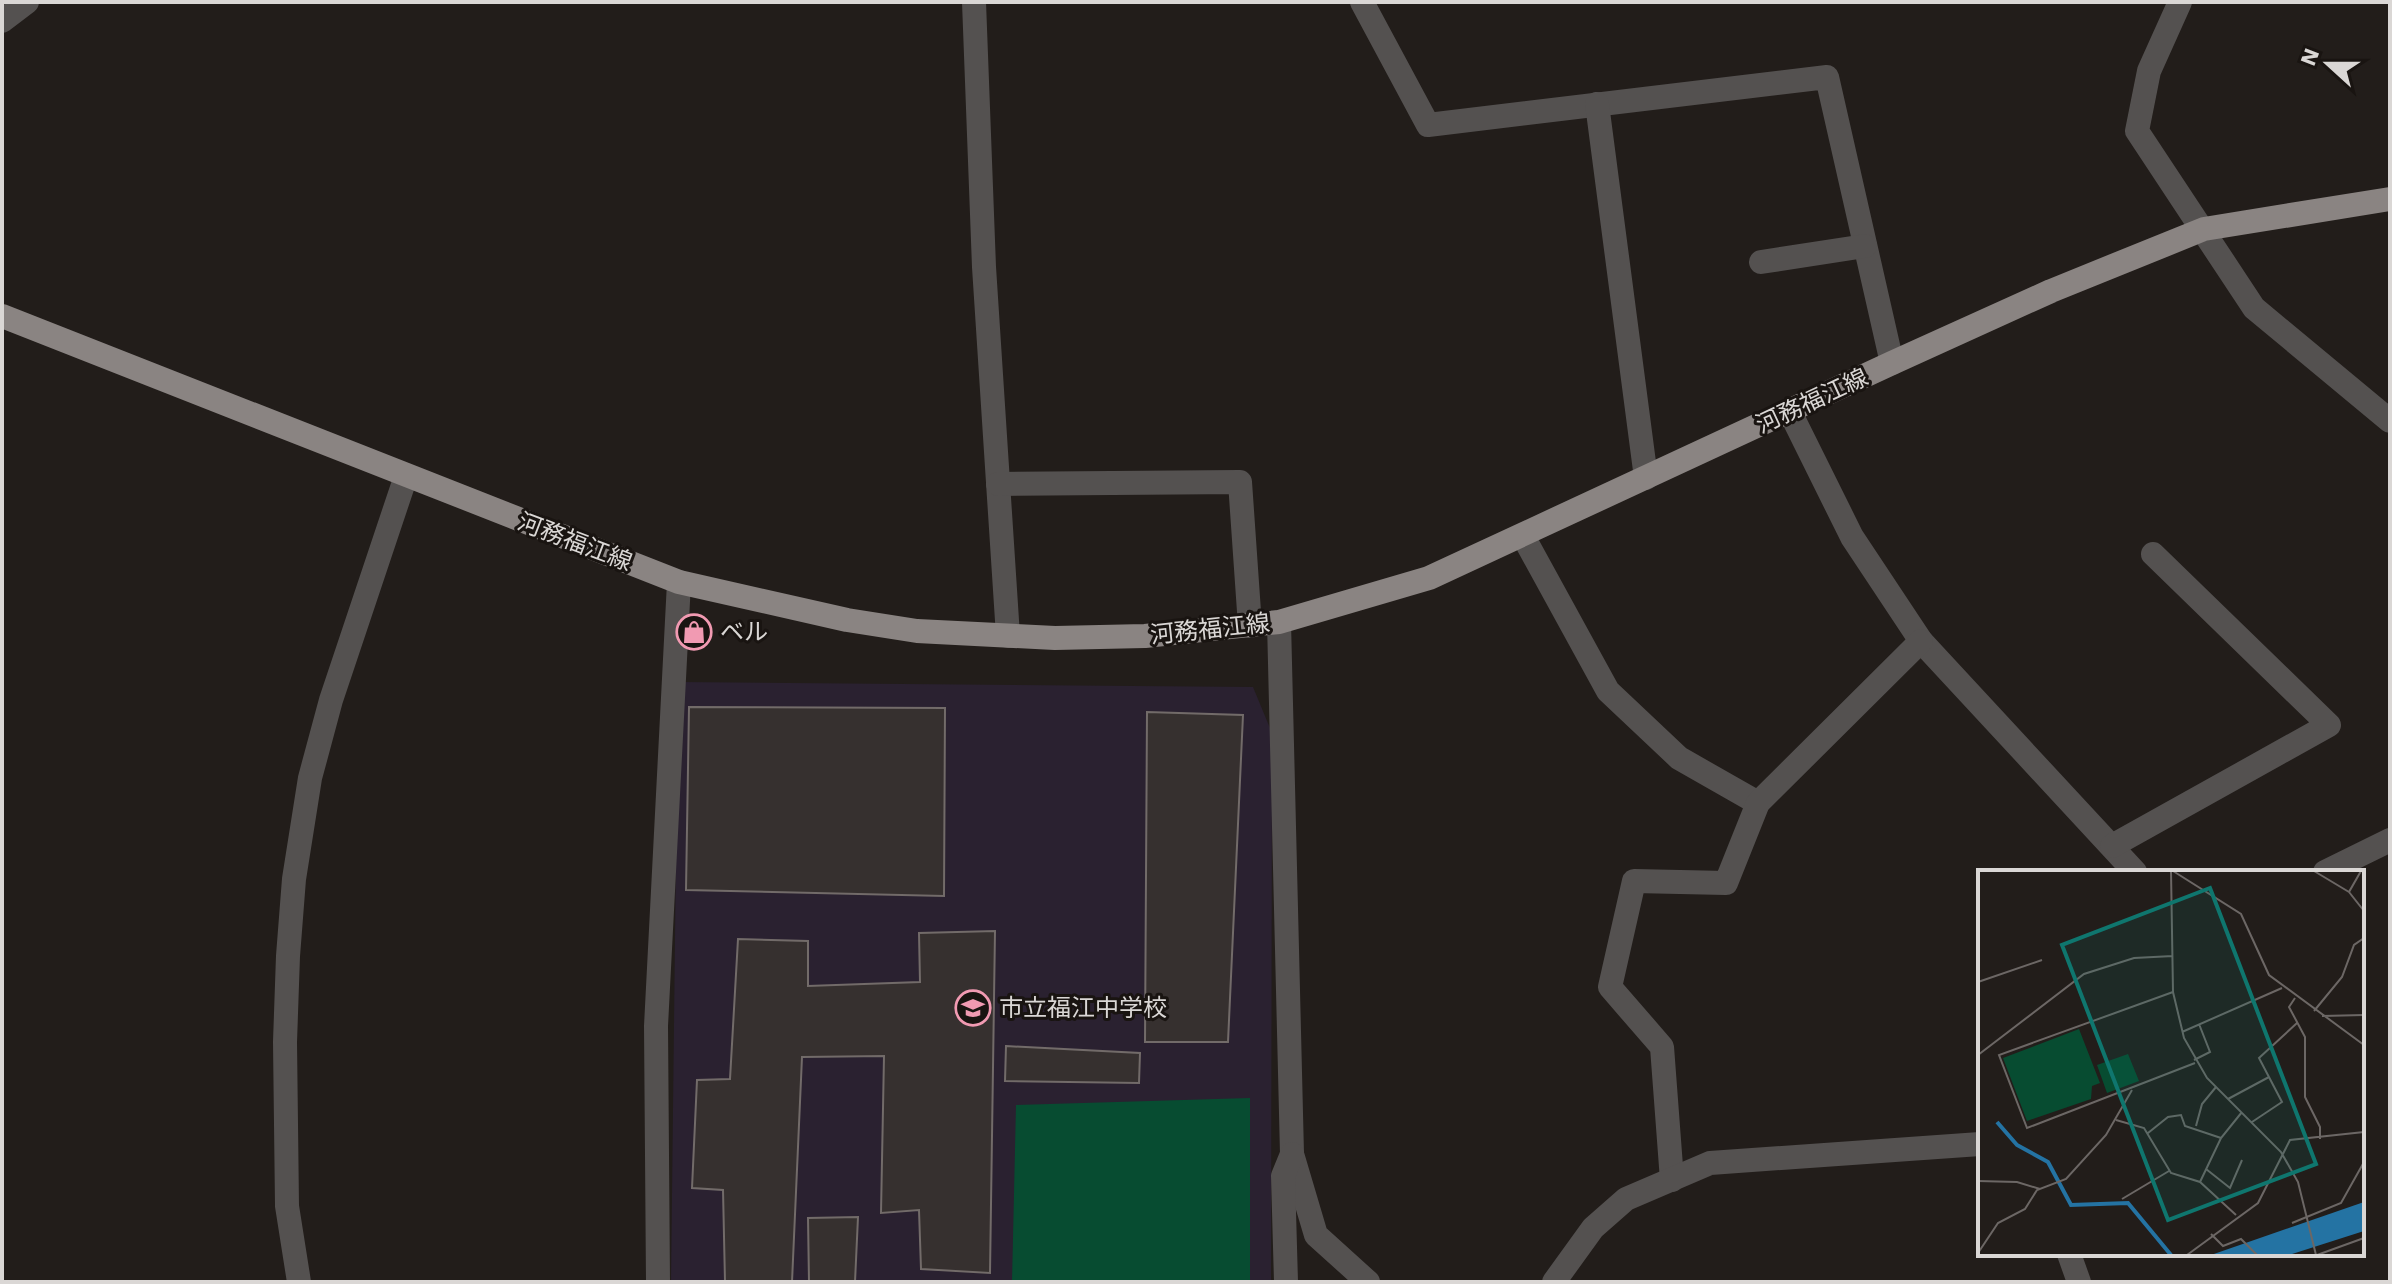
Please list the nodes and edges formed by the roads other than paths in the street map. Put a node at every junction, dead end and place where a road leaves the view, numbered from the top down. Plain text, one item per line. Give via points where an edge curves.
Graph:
1 (27, 2) edge
2 (974, 2) edge
3 (1362, 2) edge
4 (2180, 2) edge
5 (2, 21) edge
6 (1597, 104) junction
7 (2390, 199) edge
8 (2204, 229) junction
9 (1865, 246) junction
10 (1761, 262) dead end
11 (2, 316) edge
12 (1892, 363) junction
13 (1790, 412) junction
14 (2390, 421) edge
15 (406, 476) junction
16 (1646, 478) junction
17 (998, 484) junction
18 (1523, 536) junction
19 (2153, 554) dead end
20 (679, 582) junction
21 (1279, 622) junction
22 (1250, 626) junction
23 (1008, 636) junction
24 (1921, 641) junction
25 (1758, 803) junction
26 (2390, 840) edge
27 (2112, 846) junction
28 (2133, 870) edge
29 (2329, 870) edge
30 (1978, 1144) edge
31 (1292, 1154) junction
32 (1672, 1180) junction
33 (2070, 1256) edge
34 (299, 1282) edge
35 (658, 1282) edge
36 (1286, 1282) edge
37 (1368, 1282) edge
38 (1554, 1282) edge
39 (2079, 1282) edge

1 - 5 street
2 - 17 street
3 - 6 street via 1428,125
4 - 8 street via 2149,71 2137,131
6 - 9 street via 1827,77
6 - 16 street
7 - 8 main road, 河務福江線
8 - 12 main road, 河務福江線
8 - 14 street via 2254,308
9 - 10 street
9 - 12 street
11 - 15 main road, 河務福江線
12 - 13 main road, 河務福江線
13 - 16 main road, 河務福江線
13 - 24 street via 1852,537
15 - 20 main road, 河務福江線
15 - 34 street via 327,713 310,778 294,879 285,1042 287,1206
16 - 18 main road, 河務福江線
17 - 22 street via 1240,482
17 - 23 street
18 - 21 main road, 河務福江線 via 1429,578
18 - 25 street via 1608,691 1679,758
19 - 27 street via 2329,725
20 - 23 main road, 河務福江線 via 847,620 917,631
20 - 35 street via 656,1026
21 - 22 main road, 河務福江線
21 - 31 street
22 - 23 main road, 河務福江線 via 1145,636
24 - 25 street
24 - 27 street
25 - 32 street via 1726,883 1634,881 1610,987 1662,1047
26 - 29 street
27 - 28 street
30 - 32 street via 1710,1163
31 - 36 street via 1283,1176
31 - 37 street via 1316,1235
32 - 38 street via 1626,1199 1593,1228
33 - 39 street

